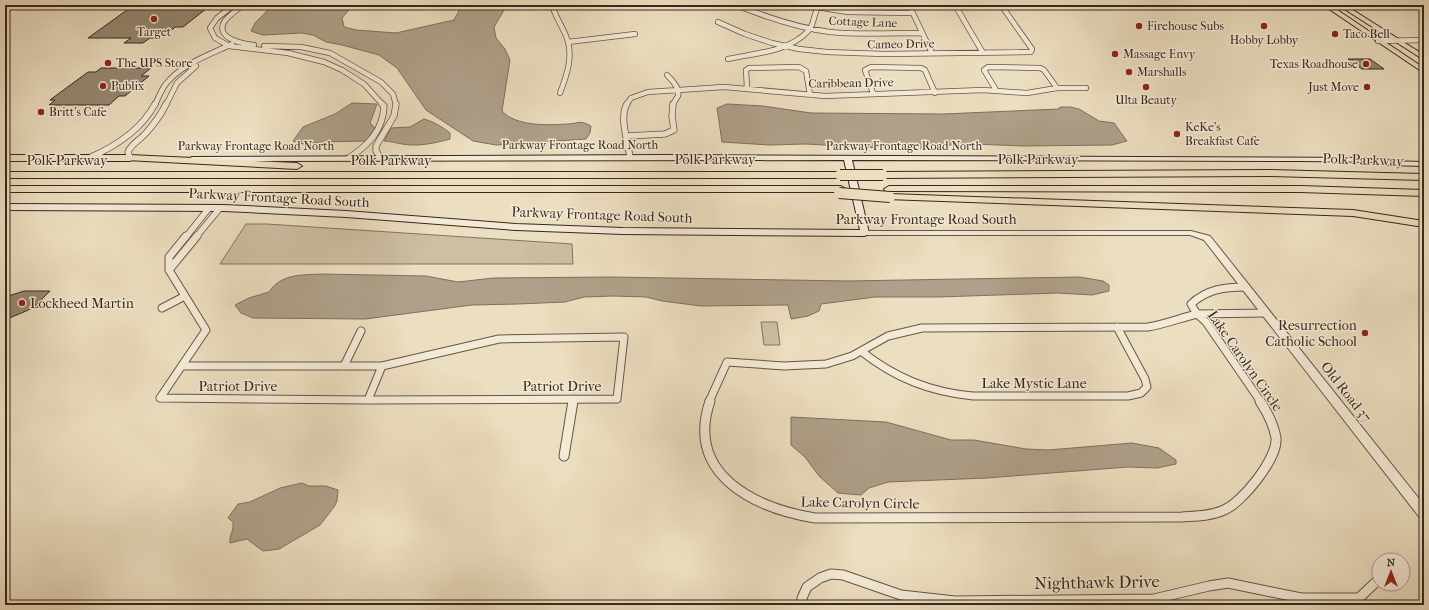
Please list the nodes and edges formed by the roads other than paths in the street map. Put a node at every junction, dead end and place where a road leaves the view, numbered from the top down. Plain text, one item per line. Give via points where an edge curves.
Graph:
1 (234, 5) edge
2 (243, 5) edge
3 (403, 5) edge
4 (552, 5) edge
5 (736, 5) edge
6 (804, 5) edge
7 (909, 5) edge
8 (955, 5) edge
9 (1001, 5) edge
10 (1326, 5) edge
11 (1341, 5) edge
12 (818, 6) edge
13 (398, 7) dead end
14 (912, 13) junction
15 (718, 22) dead end
16 (811, 28) junction
17 (922, 33) junction
18 (635, 34) dead end
19 (1424, 40) edge
20 (1378, 41) junction
21 (1397, 41) junction
22 (568, 42) junction
23 (237, 44) junction
24 (229, 46) junction
25 (785, 46) junction
26 (932, 53) junction
27 (983, 53) junction
28 (1424, 58) edge
29 (728, 59) dead end
30 (1424, 71) edge
31 (667, 75) dead end
32 (747, 88) junction
33 (1057, 88) junction
34 (1086, 88) dead end
35 (996, 90) junction
36 (677, 91) junction
37 (935, 92) junction
38 (560, 93) dead end
39 (873, 93) junction
40 (810, 95) junction
41 (626, 136) junction
42 (630, 157) junction
43 (5, 158) edge
44 (87, 158) junction
45 (130, 158) junction
46 (349, 158) junction
47 (380, 158) junction
48 (848, 158) junction
49 (1424, 158) edge
50 (1371, 160) junction
51 (1424, 164) edge
52 (5, 175) edge
53 (489, 175) junction
54 (1424, 177) edge
55 (5, 189) edge
56 (356, 190) junction
57 (889, 193) junction
58 (1424, 193) edge
59 (5, 198) edge
60 (5, 207) edge
61 (209, 208) junction
62 (220, 208) junction
63 (1424, 224) edge
64 (865, 233) junction
65 (1199, 234) joint
66 (169, 270) junction
67 (1246, 287) junction
68 (186, 296) junction
69 (162, 308) dead end
70 (1266, 313) junction
71 (1197, 314) junction
72 (1117, 327) junction
73 (361, 331) dead end
74 (862, 351) junction
75 (182, 366) junction
76 (344, 366) junction
77 (382, 366) junction
78 (573, 399) junction
79 (368, 400) junction
80 (564, 456) dead end
81 (1424, 514) edge
82 (1371, 587) edge
83 (1303, 602) edge
84 (802, 605) edge

1 - 24 street via 217,18 210,28 215,38
2 - 23 street via 223,24 225,34
3 - 13 street
4 - 22 street
5 - 16 street, Cottage Lane via 783,22
6 - 12 street
7 - 14 street
8 - 27 street
9 - 27 street, Cameo Drive via 1032,50 1026,53
10 - 20 main road
11 - 21 main road
12 - 14 street via 848,12
12 - 16 street
14 - 17 street
15 - 25 street, Cameo Drive via 749,36
16 - 17 street, Cottage Lane via 848,33
16 - 25 street
17 - 26 street
18 - 22 street
19 - 21 street
20 - 21 street
20 - 30 main road
21 - 28 main road
22 - 38 street via 570,64
23 - 24 street
23 - 45 street via 197,66 177,83 162,113 145,134 130,147
23 - 46 street via 313,58 342,70 364,84 384,106 385,114 364,149
23 - 47 street via 322,50 378,80 388,88 396,104 394,118 376,147
24 - 44 street via 175,75 166,83 150,114 109,149
25 - 26 street, Cameo Drive via 844,54
25 - 29 street
26 - 27 street, Cameo Drive
31 - 36 street via 676,84
32 - 36 street, Caribbean Drive
32 - 40 street, Caribbean Drive
32 - 40 street via 746,70 749,68 799,67 806,71
33 - 34 street, Caribbean Drive
33 - 35 street, Caribbean Drive via 1027,93
33 - 35 street via 1040,68 988,67 984,70
35 - 37 street, Caribbean Drive
36 - 41 street, Caribbean Drive via 648,92 631,98 625,107
36 - 41 street via 678,95 673,101 672,132
37 - 39 street, Caribbean Drive
37 - 39 street via 925,70 921,68 871,67 865,70
39 - 40 street, Caribbean Drive
41 - 42 street, Caribbean Drive
42 - 47 main road, Parkway Frontage Road North
42 - 48 main road, Parkway Frontage Road North
43 - 44 main road, Parkway Frontage Road North
44 - 45 main road, Parkway Frontage Road North
45 - 46 main road, Parkway Frontage Road North
45 - 53 highway
46 - 47 main road, Parkway Frontage Road North
48 - 50 main road, Parkway Frontage Road North
48 - 64 main road
49 - 50 main road, Parkway Frontage Road North via 1380,157
50 - 51 main road, Parkway Frontage Road North
52 - 53 highway, Polk Parkway
53 - 54 highway, Polk Parkway, bridge via 1277,173
55 - 56 highway, Polk Parkway
56 - 57 highway, Polk Parkway, bridge via 779,188 806,192
56 - 59 highway
57 - 58 highway via 1300,189
57 - 63 highway via 1352,213
60 - 61 main road, Parkway Frontage Road South
61 - 62 main road, Parkway Frontage Road South
61 - 66 street via 169,257
62 - 64 main road, Parkway Frontage Road South via 562,229
62 - 66 street
64 - 65 street, Parkway Frontage Road South
65 - 67 street, Old Road 37 via 1207,238
66 - 68 street, Patriot Drive
67 - 70 street, Old Road 37
67 - 71 street, Lake Carolyn Circle via 1225,287 1197,297 1190,304
68 - 69 street
68 - 75 street, Patriot Drive via 206,330
70 - 71 street, Lake Carolyn Circle
70 - 81 street, Old Road 37
71 - 72 street, Lake Carolyn Circle via 1167,324
71 - 74 street, Lake Carolyn Circle via 1206,322 1263,405 1274,425 1276,439 1272,456 1246,494 1234,506 1216,514 1182,517 815,518 792,515 760,504 722,476 710,456 705,422 708,408 727,362 819,365 841,361
72 - 74 street, Lake Carolyn Circle via 933,327 889,335
72 - 74 street, Lake Mystic Lane via 1145,379 1147,387 1138,395 951,395 903,380 875,363
73 - 76 street
75 - 76 street, Patriot Drive
75 - 79 street, Patriot Drive via 160,398
76 - 77 street, Patriot Drive
77 - 78 street, Patriot Drive via 499,339 624,337 617,399
77 - 79 street
78 - 79 street, Patriot Drive
78 - 80 street
82 - 83 street, Nighthawk Drive via 1359,598
83 - 84 street, Nighthawk Drive via 1228,583 1154,599 955,600 902,595 843,575 831,574 807,587

